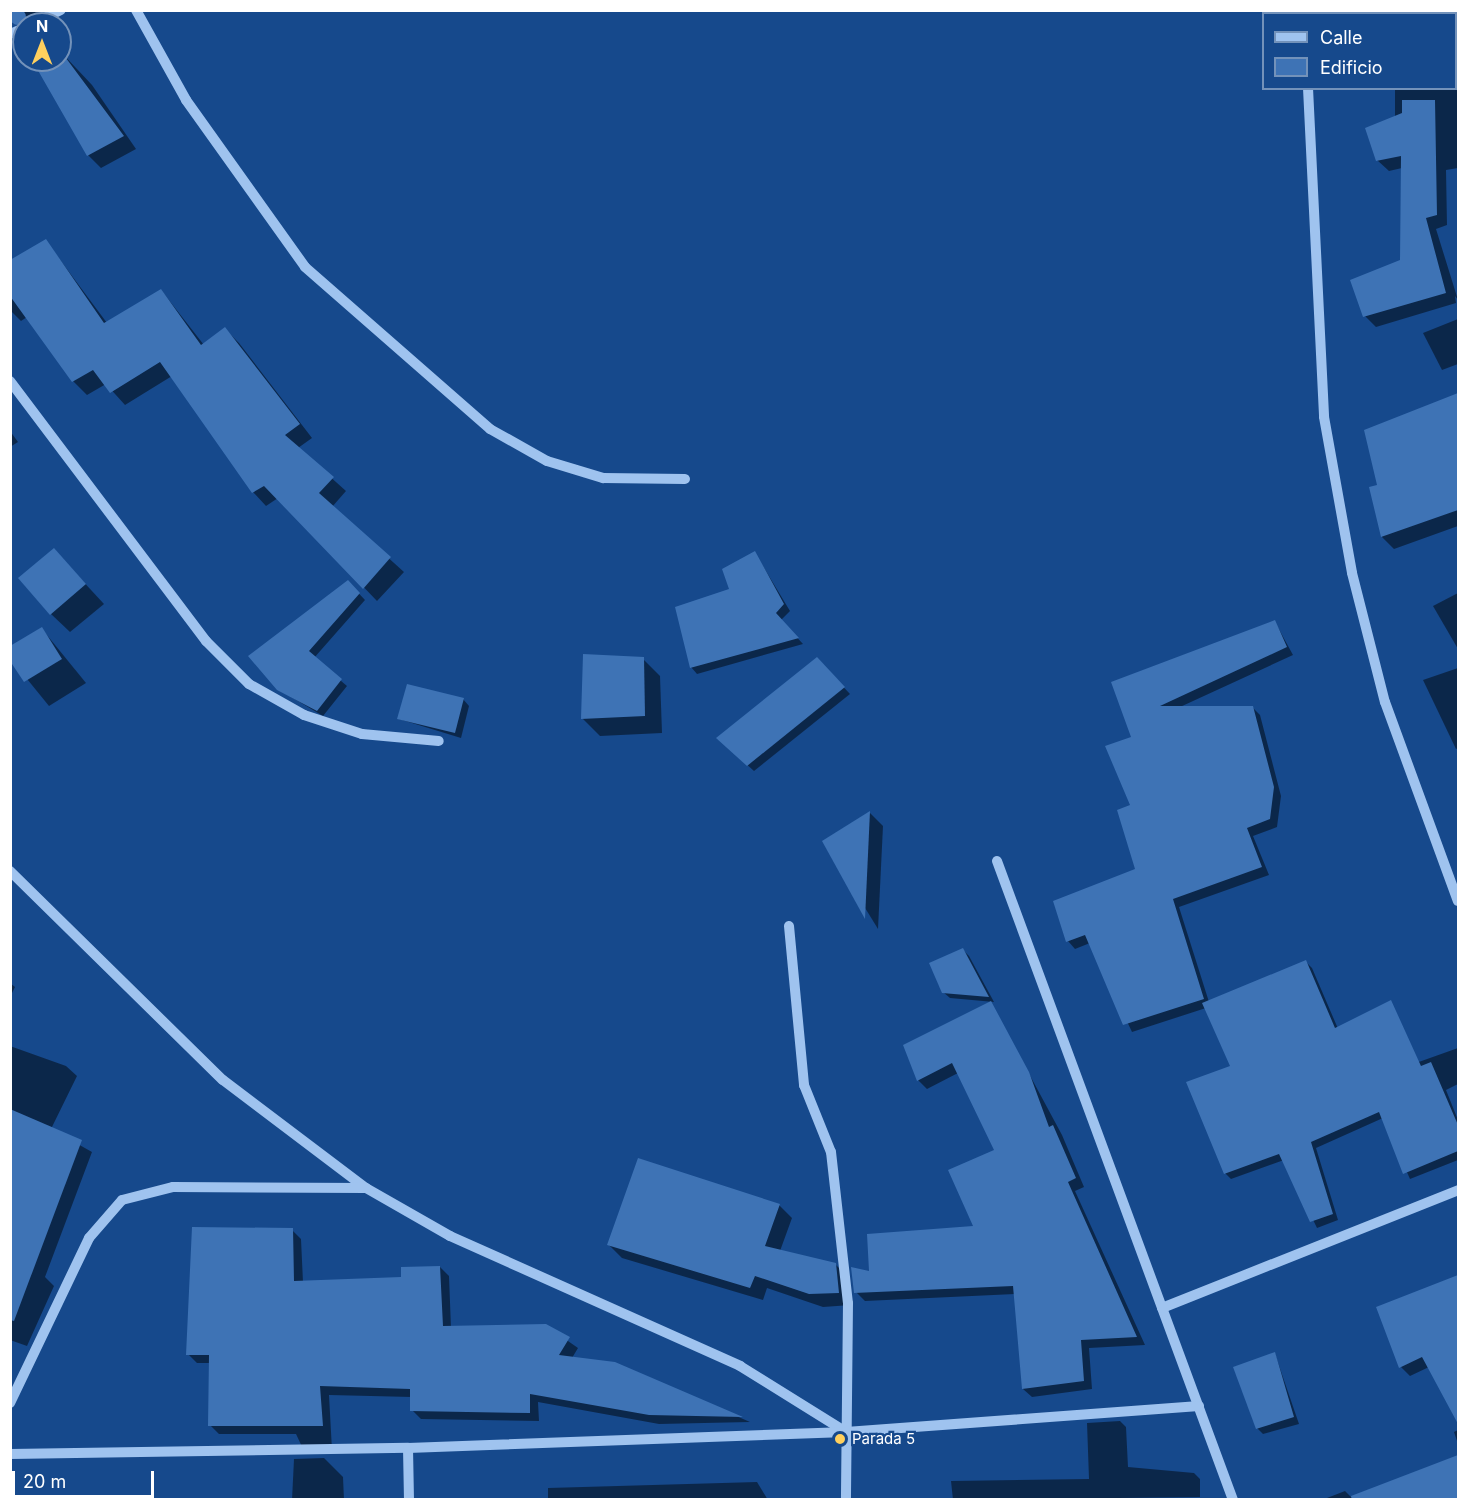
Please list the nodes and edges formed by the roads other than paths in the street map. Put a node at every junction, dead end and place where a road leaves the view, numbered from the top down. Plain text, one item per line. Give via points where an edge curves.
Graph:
1 (136, 10) edge
2 (1308, 90) edge
3 (10, 381) edge
4 (685, 479) dead end
5 (439, 741) dead end
6 (998, 861) dead end
7 (10, 872) edge
8 (1458, 901) edge
9 (789, 926) dead end
10 (366, 1188) junction
11 (1458, 1190) edge
12 (1162, 1308) junction
13 (10, 1403) edge
14 (1198, 1406) junction
15 (846, 1432) junction
16 (408, 1448) junction
17 (10, 1454) edge
18 (409, 1500) edge
19 (846, 1500) edge
20 (1233, 1500) edge

1 - 4 street via 186,100 305,267 490,429 547,461 603,478
2 - 8 street via 1324,417 1352,573 1384,702
3 - 5 street via 206,641 249,684 304,715 362,734
6 - 12 street
7 - 10 street via 224,1080
9 - 15 street via 804,1085 832,1164 848,1303
10 - 13 street via 173,1187 122,1200 89,1238
10 - 15 street via 450,1236 740,1366
11 - 12 street
12 - 14 street
14 - 15 street
14 - 20 street
15 - 16 street
15 - 19 street
16 - 17 street
16 - 18 street

